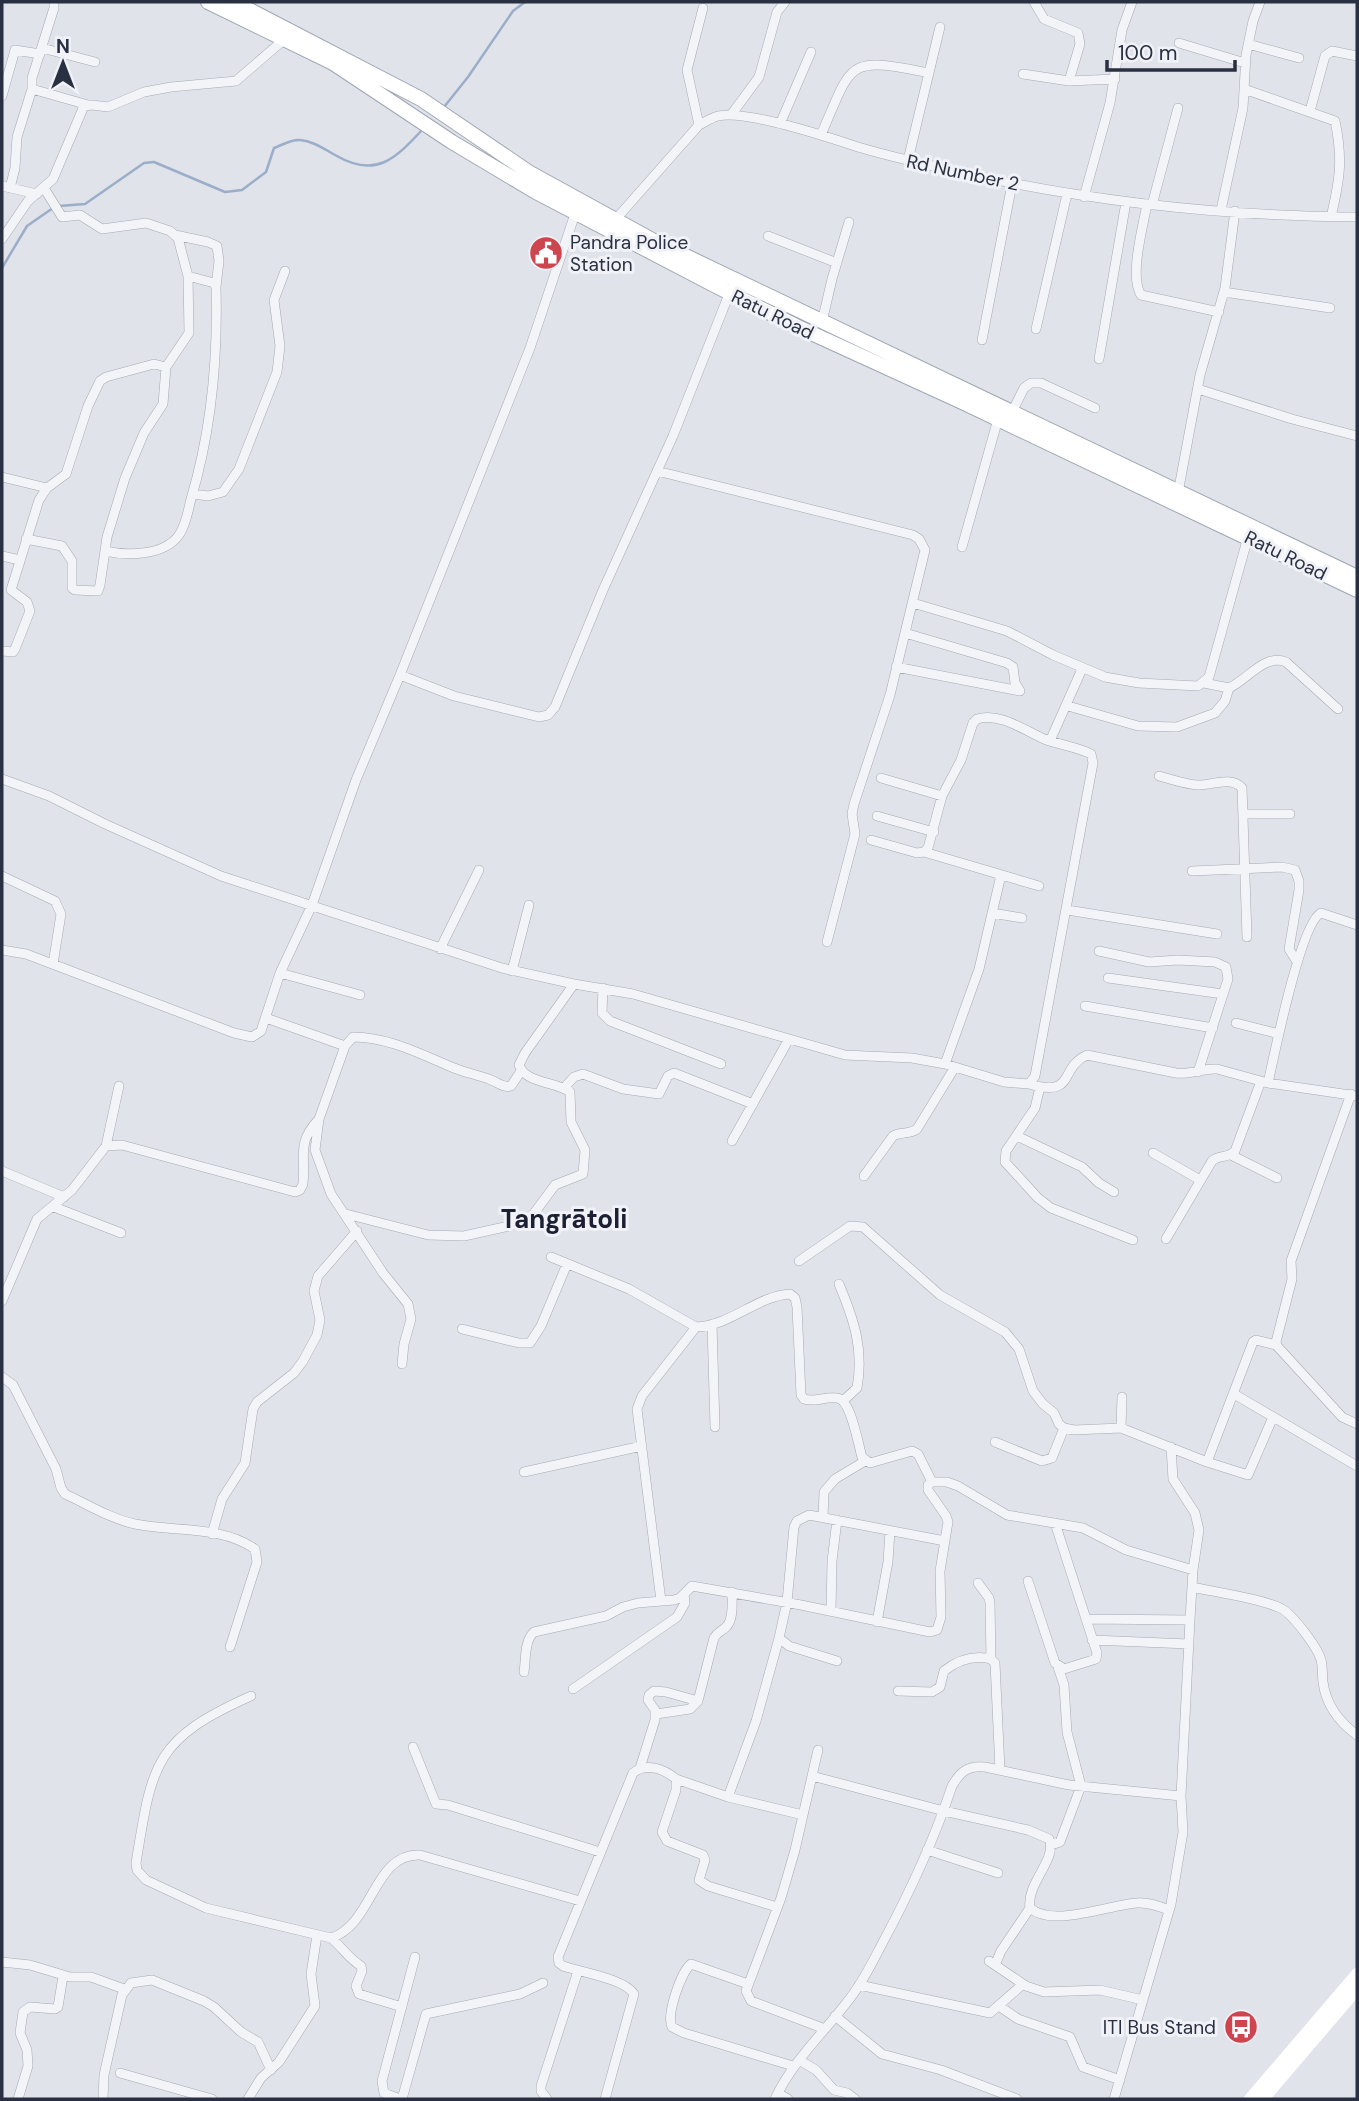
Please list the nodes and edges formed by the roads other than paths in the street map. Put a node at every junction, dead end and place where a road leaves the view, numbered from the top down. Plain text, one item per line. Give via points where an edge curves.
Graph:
1 (54, 2) edge
2 (208, 2) edge
3 (234, 2) edge
4 (785, 2) edge
5 (1034, 2) edge
6 (1132, 2) edge
7 (1260, 2) edge
8 (703, 9) dead end
9 (940, 27) dead end
10 (289, 35) junction
11 (1179, 43) dead end
12 (1248, 44) junction
13 (41, 51) junction
14 (811, 52) dead end
15 (7, 55) edge
16 (1357, 56) edge
17 (1298, 58) dead end
18 (95, 62) dead end
19 (1245, 63) junction
20 (929, 73) junction
21 (1023, 74) dead end
22 (1115, 79) junction
23 (1069, 81) junction
24 (32, 89) junction
25 (1244, 89) junction
26 (2, 96) edge
27 (88, 105) junction
28 (1178, 108) dead end
29 (1310, 111) junction
30 (731, 115) junction
31 (780, 124) junction
32 (699, 125) junction
33 (821, 135) junction
34 (908, 160) junction
35 (1012, 184) junction
36 (6, 187) edge
37 (40, 191) junction
38 (1067, 194) junction
39 (1084, 197) junction
40 (1126, 202) junction
41 (1149, 204) junction
42 (578, 206) junction
43 (1221, 210) junction
44 (1235, 211) junction
45 (1331, 217) junction
46 (1357, 217) edge
47 (616, 219) junction
48 (849, 222) dead end
49 (5, 228) edge
50 (175, 235) junction
51 (768, 236) dead end
52 (2, 239) edge
53 (836, 263) junction
54 (285, 271) dead end
55 (188, 276) junction
56 (732, 287) junction
57 (216, 288) junction
58 (1224, 292) junction
59 (1330, 308) dead end
60 (1219, 312) junction
61 (822, 322) junction
62 (1037, 329) dead end
63 (982, 340) dead end
64 (1099, 359) dead end
65 (166, 367) junction
66 (1198, 389) junction
67 (1095, 408) dead end
68 (1012, 412) junction
69 (998, 419) junction
70 (1357, 436) edge
71 (657, 471) junction
72 (2, 477) edge
73 (47, 488) junction
74 (1178, 493) junction
75 (193, 494) junction
76 (1248, 537) junction
77 (26, 538) junction
78 (962, 547) dead end
79 (105, 551) junction
80 (2, 556) edge
81 (20, 559) junction
82 (1357, 578) edge
83 (6, 590) edge
84 (1357, 590) edge
85 (913, 603) junction
86 (905, 633) junction
87 (2, 651) edge
88 (897, 667) junction
89 (1082, 668) junction
90 (400, 675) junction
91 (1204, 683) junction
92 (1229, 688) junction
93 (1068, 706) junction
94 (1338, 709) dead end
95 (1050, 741) junction
96 (1159, 776) dead end
97 (881, 778) dead end
98 (2, 779) edge
99 (942, 796) junction
100 (1244, 814) junction
101 (1290, 814) dead end
102 (877, 816) dead end
103 (934, 832) junction
104 (871, 840) dead end
105 (923, 852) junction
106 (1245, 868) junction
107 (479, 870) dead end
108 (1192, 871) dead end
109 (1001, 875) junction
110 (2, 876) edge
111 (1039, 886) dead end
112 (312, 905) junction
113 (529, 905) dead end
114 (1067, 910) junction
115 (992, 913) junction
116 (1022, 918) dead end
117 (1357, 925) edge
118 (1217, 934) dead end
119 (1247, 937) dead end
120 (827, 942) dead end
121 (440, 949) junction
122 (2, 950) edge
123 (1099, 951) dead end
124 (1297, 962) junction
125 (53, 964) junction
126 (512, 971) junction
127 (280, 973) junction
128 (1108, 978) dead end
129 (574, 984) junction
130 (603, 988) junction
131 (1223, 994) junction
132 (360, 995) dead end
133 (1085, 1006) dead end
134 (266, 1017) junction
135 (1236, 1023) dead end
136 (1213, 1028) junction
137 (1279, 1034) junction
138 (789, 1039) junction
139 (345, 1046) junction
140 (721, 1064) dead end
141 (950, 1065) junction
142 (521, 1071) junction
143 (1198, 1072) junction
144 (1264, 1082) junction
145 (1029, 1084) junction
146 (119, 1086) dead end
147 (1040, 1087) junction
148 (564, 1088) junction
149 (1354, 1095) edge
150 (753, 1104) junction
151 (319, 1119) junction
152 (1017, 1136) junction
153 (732, 1141) dead end
154 (106, 1146) junction
155 (1153, 1153) dead end
156 (1231, 1155) junction
157 (2, 1171) edge
158 (864, 1176) dead end
159 (1277, 1178) dead end
160 (1200, 1180) junction
161 (1114, 1192) dead end
162 (64, 1197) junction
163 (54, 1207) junction
164 (346, 1214) junction
165 (357, 1231) junction
166 (121, 1233) dead end
167 (1166, 1239) dead end
168 (1133, 1240) dead end
169 (551, 1257) dead end
170 (799, 1261) dead end
171 (567, 1264) junction
172 (839, 1284) dead end
173 (2, 1301) edge
174 (712, 1324) junction
175 (696, 1327) junction
176 (462, 1329) dead end
177 (1276, 1345) junction
178 (402, 1364) dead end
179 (2, 1377) edge
180 (1234, 1394) junction
181 (1122, 1397) dead end
182 (844, 1400) junction
183 (1273, 1417) junction
184 (1357, 1424) edge
185 (715, 1427) dead end
186 (1065, 1428) junction
187 (1121, 1428) junction
188 (995, 1441) dead end
189 (642, 1446) junction
190 (1171, 1447) junction
191 (865, 1461) junction
192 (1207, 1462) junction
193 (1357, 1466) edge
194 (524, 1472) dead end
195 (932, 1482) junction
196 (823, 1517) junction
197 (837, 1520) junction
198 (1055, 1523) junction
199 (890, 1531) junction
200 (212, 1534) junction
201 (945, 1541) junction
202 (1193, 1570) junction
203 (1028, 1581) dead end
204 (978, 1583) dead end
205 (1192, 1587) junction
206 (732, 1592) junction
207 (684, 1594) junction
208 (661, 1601) junction
209 (787, 1602) junction
210 (831, 1611) junction
211 (1086, 1619) junction
212 (1191, 1620) junction
213 (877, 1622) junction
214 (779, 1638) junction
215 (1093, 1640) junction
216 (1189, 1644) junction
217 (230, 1647) dead end
218 (991, 1659) junction
219 (837, 1661) dead end
220 (1058, 1667) junction
221 (524, 1672) dead end
222 (573, 1689) dead end
223 (898, 1691) dead end
224 (251, 1696) dead end
225 (698, 1701) junction
226 (656, 1714) junction
227 (1357, 1735) edge
228 (413, 1747) dead end
229 (818, 1750) dead end
230 (640, 1768) junction
231 (1000, 1770) junction
232 (812, 1776) junction
233 (676, 1779) junction
234 (1081, 1786) junction
235 (1181, 1796) junction
236 (728, 1797) junction
237 (944, 1811) junction
238 (803, 1815) junction
239 (1051, 1845) junction
240 (928, 1850) junction
241 (600, 1852) junction
242 (998, 1873) dead end
243 (580, 1901) junction
244 (777, 1908) junction
245 (1030, 1908) junction
246 (1169, 1910) junction
247 (317, 1935) junction
248 (331, 1938) junction
249 (415, 1957) dead end
250 (2, 1962) edge
251 (578, 1971) junction
252 (1357, 1974) edge
253 (62, 1976) junction
254 (543, 1983) dead end
255 (748, 1984) junction
256 (1023, 1984) junction
257 (859, 1985) junction
258 (124, 1989) junction
259 (1357, 1989) edge
260 (1143, 2000) junction
261 (999, 2006) junction
262 (402, 2007) junction
263 (835, 2016) junction
264 (825, 2029) junction
265 (796, 2063) junction
266 (271, 2070) junction
267 (120, 2073) dead end
268 (1120, 2080) junction
269 (776, 2096) edge
270 (18, 2099) edge
271 (103, 2099) edge
272 (212, 2099) edge
273 (248, 2099) edge
274 (401, 2099) edge
275 (547, 2099) edge
276 (606, 2099) edge
277 (788, 2099) edge
278 (855, 2099) edge
279 (1017, 2099) edge
280 (1114, 2099) edge
281 (1250, 2099) edge
282 (1263, 2099) edge

1 - 13 street
2 - 10 main road, Ratu Road
3 - 10 main road, Ratu Road
4 - 30 street via 777,12 759,77
5 - 23 street via 1044,19 1078,33 1080,44
6 - 22 street via 1122,30
7 - 12 street
8 - 32 street via 687,71
9 - 20 street
10 - 27 street via 236,80 144,92 108,107
10 - 42 main road, Ratu Road via 452,142
10 - 42 main road, Ratu Road via 421,99
11 - 19 street
12 - 17 street
12 - 19 street
13 - 15 street via 15,50
13 - 18 street
13 - 24 street
14 - 31 street
15 - 26 street
16 - 29 street via 1328,52
19 - 25 street
20 - 33 street via 884,64 854,69
20 - 34 street
21 - 23 street
22 - 23 street
22 - 39 street
24 - 27 street
24 - 36 street via 17,137 15,168
25 - 29 street
25 - 43 street
27 - 37 street via 81,109 53,179
28 - 41 street
29 - 45 street via 1335,121 1341,151
30 - 31 street, Rd Number 2
30 - 32 street, Rd Number 2
31 - 33 street, Rd Number 2
32 - 47 street
33 - 34 street, Rd Number 2
34 - 35 street, Rd Number 2
35 - 38 street, Rd Number 2
35 - 63 street
36 - 37 street
37 - 49 street
37 - 50 street via 62,218 80,215 102,229 146,223
38 - 39 street, Rd Number 2
38 - 62 street
39 - 40 street, Rd Number 2
40 - 41 street, Rd Number 2
40 - 64 street
41 - 43 street, Rd Number 2
41 - 60 street via 1136,270 1137,290 1141,295
42 - 47 main road, Ratu Road
42 - 56 main road, Ratu Road
42 - 90 street via 530,348
43 - 44 street, Rd Number 2
44 - 45 street, Rd Number 2
44 - 58 street
45 - 46 street, Rd Number 2
47 - 56 main road, Ratu Road
48 - 53 street
49 - 52 street
50 - 55 street
50 - 57 street via 217,246
51 - 53 street
53 - 61 street
54 - 75 street via 274,300 280,346 277,372 239,469 223,492
55 - 57 street via 210,281
55 - 65 street via 189,333
56 - 61 main road, Ratu Road
56 - 69 main road, Ratu Road via 798,327
56 - 71 street
57 - 75 street via 211,391
58 - 59 street
58 - 60 street
60 - 66 street
61 - 68 main road, Ratu Road
65 - 73 street via 154,364 100,381 66,474
65 - 79 street via 163,404 144,433 125,478
66 - 70 street
66 - 74 street
67 - 68 street via 1041,383 1031,383
68 - 74 main road, Ratu Road
69 - 76 main road, Ratu Road
69 - 78 street
71 - 85 street via 913,535 925,550
71 - 90 street via 548,715 539,717 454,696
72 - 73 street
73 - 77 street
74 - 82 main road, Ratu Road
75 - 79 street via 183,528 172,542 134,555
76 - 84 main road, Ratu Road
76 - 91 street via 1218,649
77 - 79 street via 62,546 72,561 75,590 98,591
77 - 81 street
80 - 81 street
81 - 83 street
83 - 87 street via 27,602 30,611 13,652
85 - 86 street
85 - 89 street via 1007,631
86 - 88 street
86 - 88 street via 1007,663 1013,667 1020,691
88 - 120 street via 854,804 855,834
89 - 91 street via 1139,683 1190,687
89 - 93 street
90 - 112 street via 356,780
91 - 92 street
92 - 93 street via 1215,713 1177,727 1138,726
92 - 94 street via 1280,659
93 - 95 street
95 - 99 street via 1013,724 977,719
95 - 114 street via 1093,758
96 - 100 street via 1194,785 1236,783 1242,788
97 - 99 street
98 - 112 street via 221,876
99 - 103 street
100 - 101 street
100 - 106 street
102 - 103 street
103 - 105 street
104 - 105 street
105 - 109 street
106 - 108 street
106 - 119 street
106 - 124 street via 1289,867 1298,874 1289,949
107 - 121 street
109 - 111 street
109 - 115 street
110 - 125 street via 60,906
112 - 121 street
112 - 127 street
113 - 126 street
114 - 118 street
114 - 145 street via 1035,1076
115 - 116 street
115 - 141 street
117 - 124 street via 1316,915
121 - 126 street
122 - 125 street
123 - 131 street via 1142,961 1222,964 1228,973
124 - 137 street
125 - 134 street via 244,1036 261,1031
126 - 129 street
127 - 132 street
127 - 134 street
128 - 131 street
129 - 130 street
129 - 142 street via 525,1052
130 - 138 street
130 - 140 street via 601,1013 610,1021
131 - 136 street
133 - 136 street
134 - 139 street
135 - 137 street
136 - 143 street
137 - 144 street
138 - 141 street via 845,1055
138 - 150 street
139 - 142 street via 353,1037 363,1037 410,1048 509,1088
139 - 151 street
141 - 145 street via 1004,1082
141 - 158 street via 917,1129 893,1136
142 - 148 street
143 - 144 street via 1217,1069
143 - 147 street via 1176,1073 1087,1055 1080,1058 1065,1082 1056,1088
144 - 149 street
144 - 156 street
145 - 147 street
146 - 154 street
147 - 152 street via 1035,1108
148 - 150 street via 583,1074 623,1089 659,1094 674,1073
148 - 164 street via 572,1097 571,1122 584,1145 584,1170 580,1177 555,1185 532,1216 499,1228 447,1237 409,1232
149 - 177 street via 1291,1261 1292,1279
150 - 153 street
151 - 154 street via 307,1133 303,1184 295,1192 122,1145
151 - 164 street via 316,1150 331,1194
152 - 161 street via 1082,1167
152 - 168 street via 1004,1162 1038,1198 1060,1212
154 - 162 street
155 - 160 street
156 - 159 street
156 - 160 street via 1216,1157
157 - 162 street
160 - 167 street
162 - 163 street
163 - 166 street
163 - 173 street via 37,1219
164 - 165 street
165 - 178 street via 411,1311
165 - 200 street via 314,1283 320,1328 303,1361 253,1409 245,1463 222,1499
169 - 171 street
170 - 186 street via 850,1226 863,1227 940,1295 1005,1332 1018,1349 1038,1397
171 - 175 street via 629,1289
171 - 176 street via 530,1343
172 - 182 street via 858,1343 858,1388
174 - 175 street
174 - 182 street via 790,1294 797,1307 801,1395 810,1401
174 - 185 street
175 - 189 street via 638,1404
177 - 180 street via 1253,1342
177 - 184 street via 1342,1417
179 - 200 street via 13,1385 65,1494 129,1522
180 - 183 street
180 - 192 street
181 - 187 street
182 - 191 street
183 - 192 street via 1248,1475
183 - 193 street
186 - 187 street
186 - 188 street via 1048,1460
187 - 190 street
189 - 194 street
189 - 208 street
190 - 192 street
190 - 202 street via 1173,1479 1198,1522
191 - 195 street via 912,1451
191 - 196 street via 835,1479 824,1492
195 - 198 street via 958,1486 1007,1515
195 - 201 street via 928,1490 948,1522
196 - 197 street
196 - 209 street via 808,1514 794,1527
197 - 199 street
197 - 210 street
198 - 202 street via 1093,1531 1126,1549
198 - 211 street
199 - 201 street
199 - 213 street
200 - 217 street via 247,1544 257,1555
201 - 213 street via 941,1617 936,1630
202 - 205 street
203 - 220 street
204 - 218 street via 990,1603
205 - 212 street
205 - 227 street via 1273,1605 1290,1615 1319,1654 1330,1706
206 - 207 street via 692,1586
206 - 209 street
206 - 225 street via 730,1619 726,1630 714,1638
207 - 208 street
207 - 222 street via 685,1603 677,1617
208 - 221 street via 638,1603 606,1616 534,1632 529,1636
209 - 210 street
209 - 214 street
210 - 213 street
211 - 212 street
211 - 215 street
212 - 216 street
214 - 219 street via 789,1646
214 - 236 street
215 - 216 street
215 - 220 street via 1096,1659
216 - 235 street
218 - 223 street via 964,1660 947,1668 937,1690
218 - 231 street via 995,1663
220 - 234 street
224 - 247 street via 213,1713 167,1751 147,1795 137,1870 146,1880 206,1908
225 - 226 street via 690,1709
225 - 226 street via 654,1690 648,1700
226 - 230 street
228 - 241 street via 436,1804
229 - 232 street
230 - 233 street via 651,1767
230 - 241 street via 633,1773
231 - 234 street
231 - 237 street via 977,1766 963,1771 952,1786
232 - 237 street
232 - 238 street
233 - 236 street
233 - 244 street via 664,1838 704,1855 699,1876 703,1884
234 - 235 street
234 - 239 street via 1060,1842
235 - 246 street via 1183,1832
236 - 238 street
237 - 239 street via 1028,1830 1049,1839
237 - 240 street
238 - 244 street
239 - 245 street via 1031,1891
240 - 242 street
240 - 257 street
241 - 243 street
243 - 248 street via 410,1854 380,1880 348,1930
243 - 251 street via 558,1957 559,1964
244 - 255 street
245 - 246 street via 1051,1917 1137,1903
245 - 256 street via 992,1963
246 - 260 street
247 - 248 street
247 - 266 street via 311,1974 315,2006
248 - 262 street via 361,1966 356,1986 359,1994
249 - 262 street
250 - 253 street
251 - 275 street via 541,2085
251 - 276 street via 621,1984 634,1994
252 - 281 street
253 - 258 street via 91,1977
253 - 270 street via 58,2007 30,2007 23,2012 20,2033 28,2066
254 - 274 street via 520,1994 426,2014
255 - 264 street via 751,2001
255 - 265 street via 691,1964 669,2016 672,2027
256 - 260 street via 1044,1992 1100,1990
256 - 261 street
257 - 261 street via 984,2012
257 - 263 street
258 - 266 street via 138,1980 152,1980 204,2001 257,2042
258 - 271 street via 104,2075
259 - 282 street
260 - 268 street
261 - 268 street via 1018,2019 1070,2037 1083,2067
262 - 274 street via 382,2081 384,2093
263 - 264 street
263 - 279 street via 882,2054 936,2068
264 - 265 street
265 - 269 street
265 - 278 street via 816,2070 834,2090
266 - 273 street
267 - 272 street
268 - 280 street
269 - 277 street

